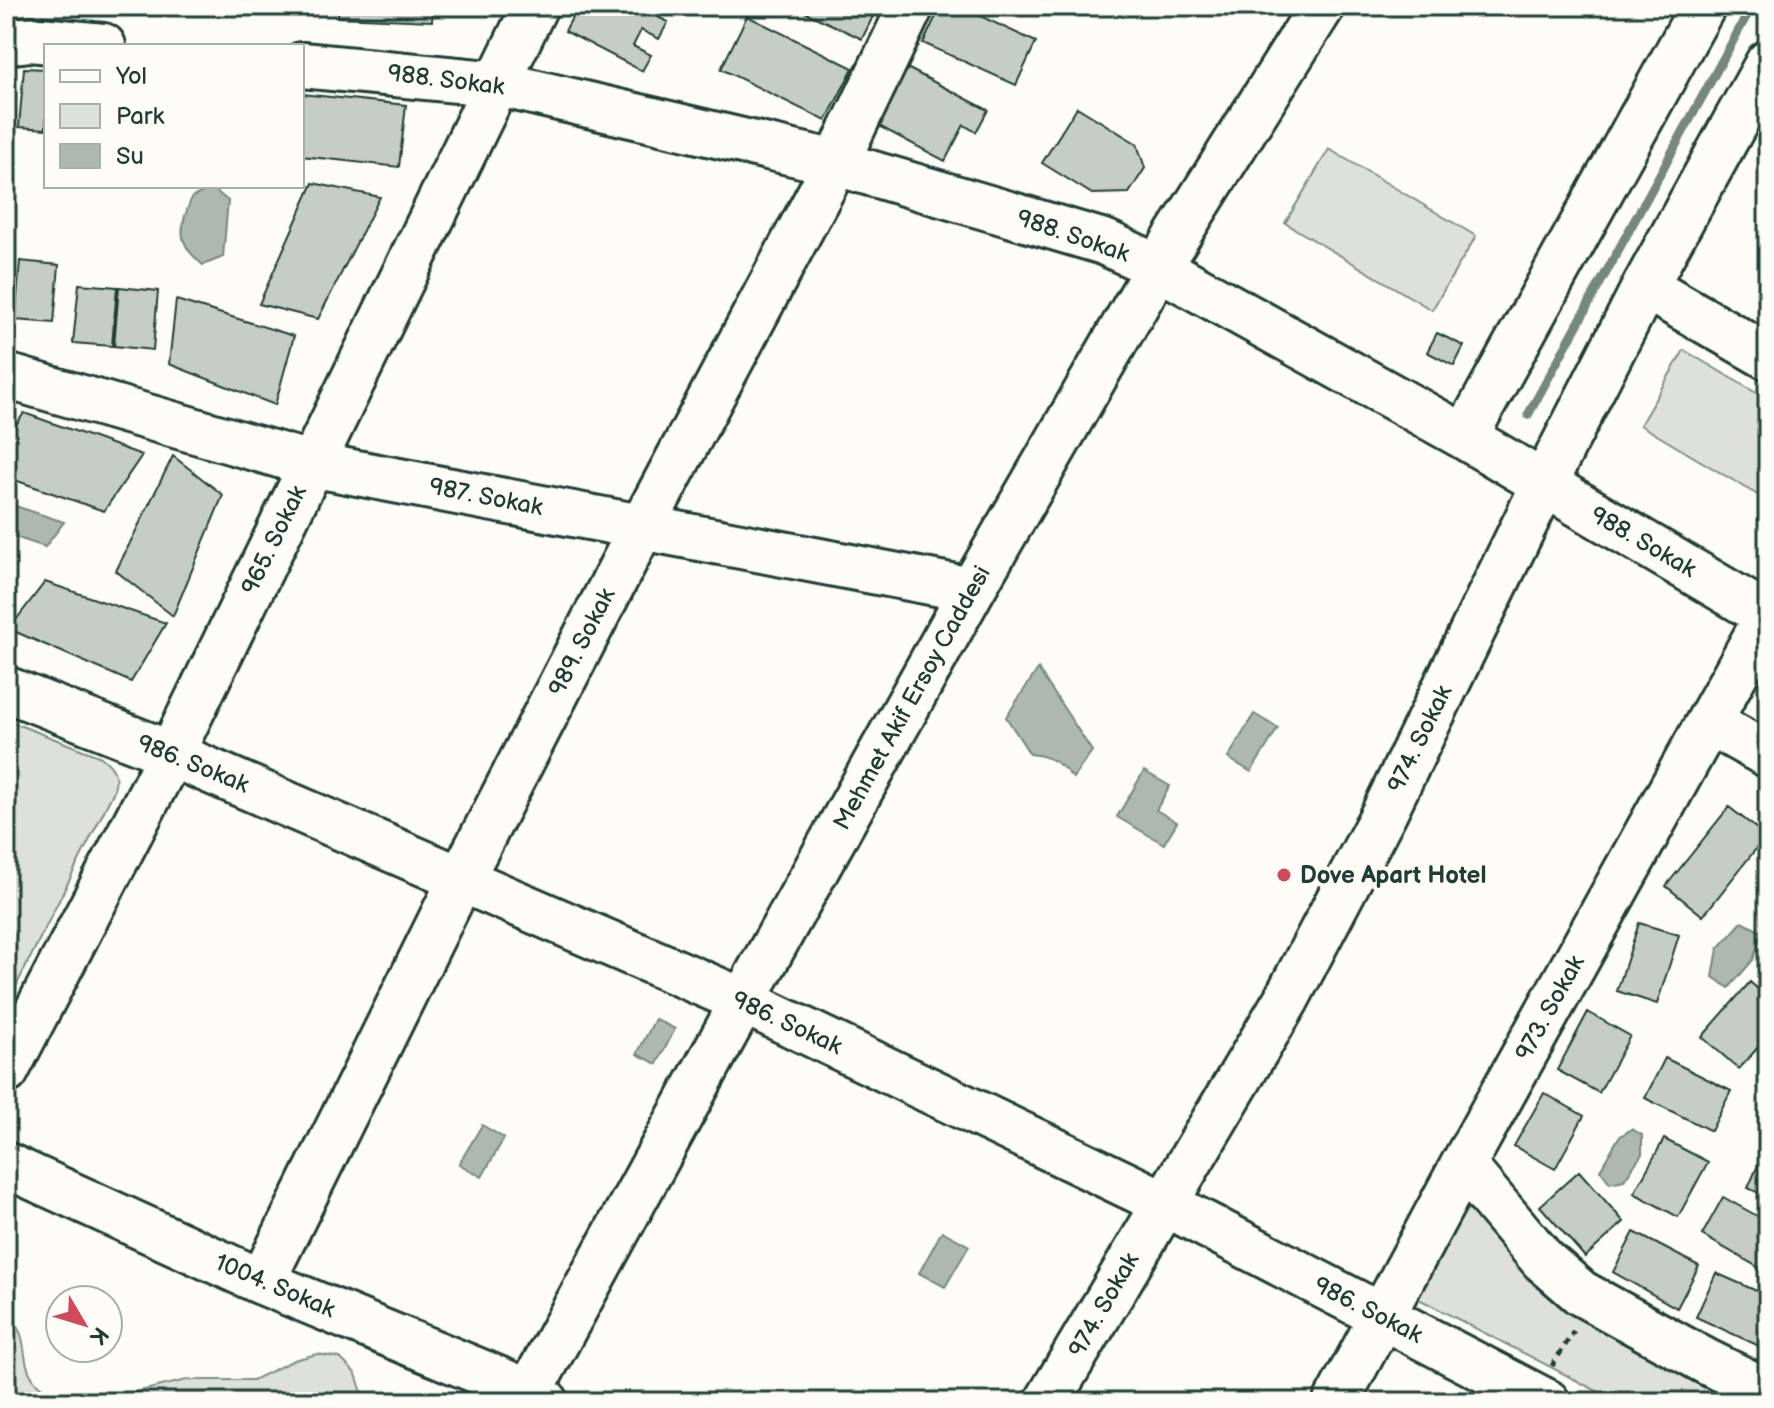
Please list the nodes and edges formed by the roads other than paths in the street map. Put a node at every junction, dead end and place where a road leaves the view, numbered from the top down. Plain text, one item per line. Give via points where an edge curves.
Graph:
1 (535, 6) edge
2 (911, 6) edge
3 (1322, 6) edge
4 (1703, 6) edge
5 (6, 42) edge
6 (82, 44) edge
7 (1768, 63) edge
8 (304, 65) edge
9 (499, 84) junction
10 (836, 163) junction
11 (1158, 267) junction
12 (1645, 286) junction
13 (1768, 357) edge
14 (6, 376) edge
15 (1465, 437) junction
16 (310, 464) junction
17 (1545, 485) junction
18 (642, 527) junction
19 (972, 590) junction
20 (1768, 615) edge
21 (6, 689) edge
22 (1709, 722) junction
23 (171, 754) junction
24 (1768, 755) edge
25 (462, 877) junction
26 (743, 1001) junction
27 (6, 1071) edge
28 (6, 1165) edge
29 (1463, 1165) junction
30 (1164, 1203) junction
31 (262, 1282) junction
32 (1382, 1317) junction
33 (1546, 1390) edge
34 (1768, 1392) edge
35 (533, 1399) edge
36 (1047, 1402) edge
37 (1336, 1402) edge

1 - 9 street, 965. Sokak
2 - 10 street, 989. Sokak
3 - 11 street, Mehmet Akif Ersoy Caddesi
4 - 15 street
5 - 6 street
7 - 12 street, 974. Sokak
8 - 9 street, 988. Sokak
9 - 10 street, 988. Sokak
9 - 16 street, 965. Sokak
10 - 11 street, 988. Sokak via 1104,242
10 - 18 street, 989. Sokak
11 - 15 street, 988. Sokak
11 - 19 street, Mehmet Akif Ersoy Caddesi
12 - 13 street
12 - 17 street, 974. Sokak
14 - 16 street, 987. Sokak
15 - 17 street, 988. Sokak
16 - 18 street, 987. Sokak
16 - 23 street, 965. Sokak
17 - 20 street, 988. Sokak
17 - 30 street, 974. Sokak via 1293,986
18 - 19 street, 987. Sokak
18 - 25 street, 989. Sokak
19 - 26 street, Mehmet Akif Ersoy Caddesi
20 - 22 street, 973. Sokak
21 - 23 street, 986. Sokak
22 - 24 street
22 - 29 street, 973. Sokak
23 - 25 street, 986. Sokak
23 - 27 street, 965. Sokak
25 - 26 street, 986. Sokak
25 - 31 street, 989. Sokak
26 - 30 street, 986. Sokak
26 - 35 street, Mehmet Akif Ersoy Caddesi
28 - 31 street, 1004. Sokak
29 - 32 street, 973. Sokak
29 - 34 street via 1543,1260 1581,1293
30 - 32 street, 986. Sokak
30 - 36 street, 974. Sokak
31 - 35 street, 1004. Sokak
32 - 33 street, 986. Sokak
32 - 37 street, 973. Sokak

